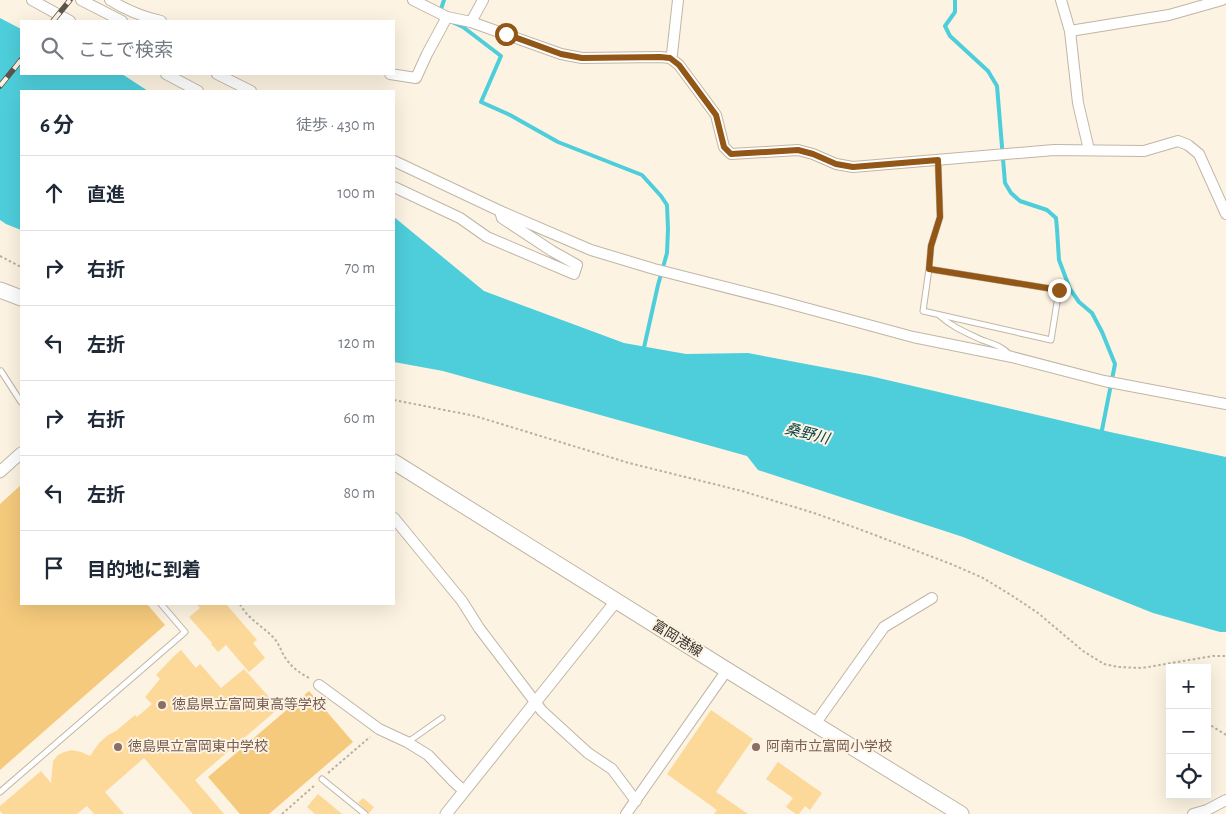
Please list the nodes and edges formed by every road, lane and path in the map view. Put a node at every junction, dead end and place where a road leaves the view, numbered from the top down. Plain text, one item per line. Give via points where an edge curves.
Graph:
1 (32, 0) edge
2 (82, 0) edge
3 (110, 0) edge
4 (413, 0) edge
5 (482, 0) edge
6 (678, 0) edge
7 (1060, 0) edge
8 (1222, 0) edge
9 (447, 17) junction
10 (119, 19) edge
11 (68, 20) edge
12 (146, 20) edge
13 (471, 22) junction
14 (1070, 31) junction
15 (670, 58) junction
16 (168, 75) edge
17 (219, 75) edge
18 (395, 75) edge
19 (196, 90) edge
20 (249, 90) edge
21 (1089, 150) junction
22 (938, 160) junction
23 (395, 161) edge
24 (395, 187) edge
25 (500, 211) junction
26 (1226, 214) edge
27 (0, 256) edge
28 (20, 266) edge
29 (929, 269) junction
30 (0, 290) edge
31 (20, 298) edge
32 (940, 315) junction
33 (1012, 358) junction
34 (1, 371) dead end
35 (20, 400) edge
36 (395, 401) edge
37 (1226, 404) edge
38 (20, 454) edge
39 (395, 463) edge
40 (0, 472) edge
41 (395, 519) edge
42 (932, 598) dead end
43 (617, 600) junction
44 (162, 605) edge
45 (241, 605) edge
46 (1226, 656) edge
47 (727, 670) junction
48 (319, 685) joint
49 (536, 702) junction
50 (442, 718) dead end
51 (815, 724) junction
52 (1211, 726) edge
53 (379, 729) junction
54 (1226, 735) edge
55 (407, 742) junction
56 (322, 778) junction
57 (464, 791) junction
58 (0, 792) edge
59 (1226, 800) edge
60 (636, 801) junction
61 (282, 814) edge
62 (365, 814) edge
63 (446, 814) edge
64 (626, 814) edge
65 (961, 814) edge
66 (1193, 814) edge

1 - 11 street
2 - 10 street
3 - 12 street
4 - 9 street
5 - 13 street
6 - 15 street
7 - 14 street
8 - 14 street via 1169,15
9 - 13 street
9 - 18 street via 416,78
10 - 12 street via 122,16
13 - 15 street via 561,54 582,58
14 - 21 street via 1078,104
15 - 22 street via 679,65 716,115 724,147 731,154 798,150 853,167
16 - 19 street
17 - 20 street
21 - 22 street
21 - 26 street via 1144,151 1178,141 1188,145 1198,154
22 - 29 lane via 940,217 931,246
23 - 25 street
24 - 25 street via 460,218 487,236 574,274 577,265 502,218
25 - 33 street via 591,250 654,270
27 - 28 path
29 - 32 lane via 923,311
29 - 32 lane via 1059,290 1051,340
30 - 31 main road
32 - 33 lane via 948,323 1004,349
33 - 37 street via 1104,381
34 - 35 lane
36 - 46 path via 475,416 629,463 751,494 859,529 983,578 1038,613 1083,651 1104,664 1118,668 1142,668
38 - 40 street
39 - 43 main road, 富岡港線
41 - 49 street via 462,601
42 - 51 street via 884,627
43 - 47 main road, 富岡港線
43 - 49 street
44 - 58 lane via 185,632
45 - 48 path via 274,638 285,659
47 - 51 main road, 富岡港線
47 - 60 street
48 - 53 street
49 - 57 street
49 - 60 street via 588,753 612,769
50 - 55 lane
51 - 65 main road, 富岡港線
52 - 54 path
53 - 55 street
53 - 56 path
55 - 57 street via 428,755
56 - 61 path
56 - 62 lane
57 - 63 street
59 - 66 street
60 - 64 street

